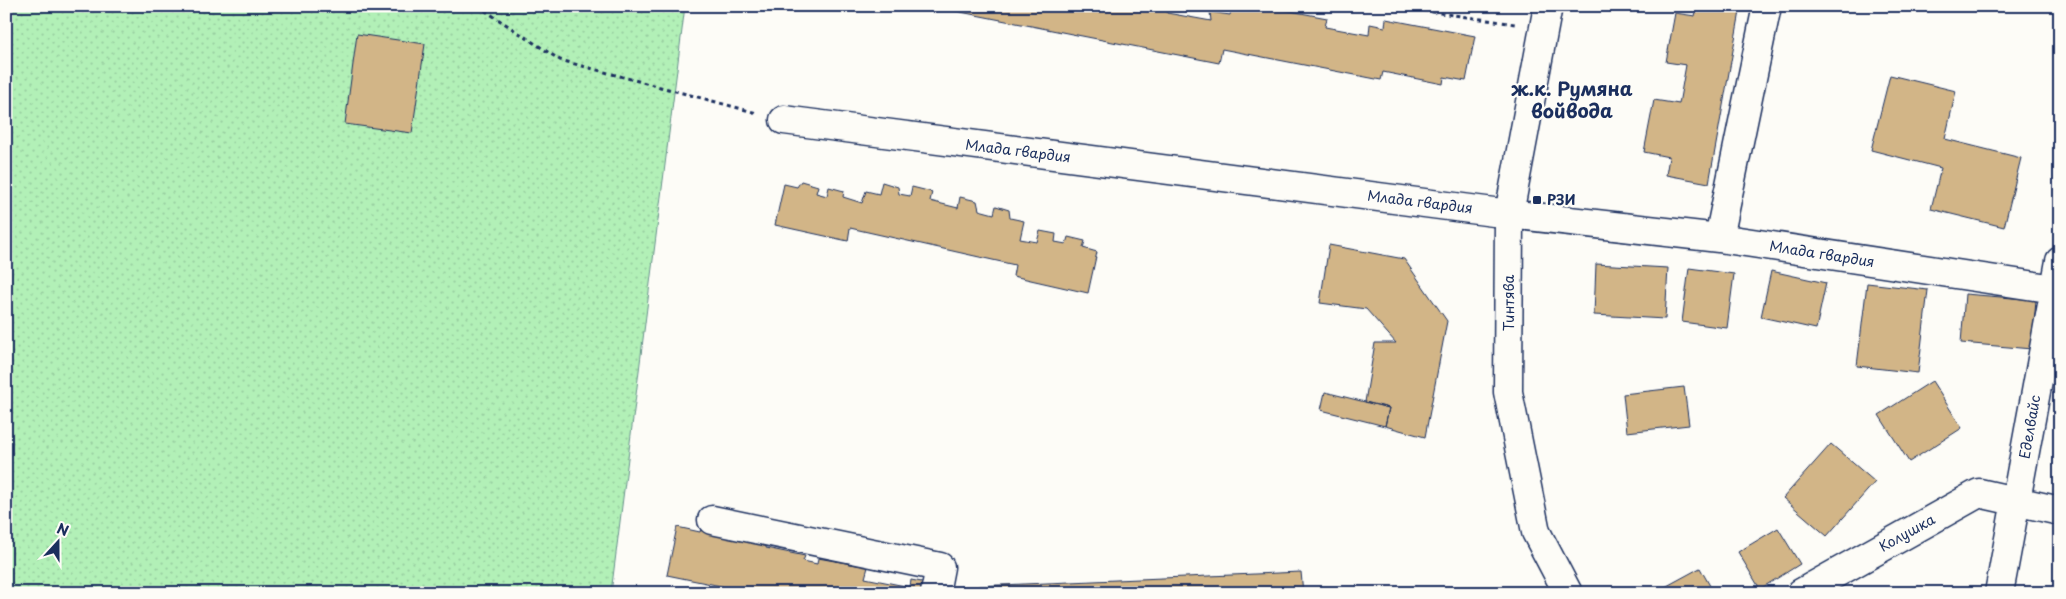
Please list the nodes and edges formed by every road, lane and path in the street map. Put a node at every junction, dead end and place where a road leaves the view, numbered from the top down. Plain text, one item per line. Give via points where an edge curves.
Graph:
1 (478, 6) edge
2 (1392, 6) edge
3 (1766, 6) edge
4 (1546, 17) edge
5 (784, 120) joint
6 (1509, 214) junction
7 (1719, 238) junction
8 (2060, 261) edge
9 (2055, 289) junction
10 (2016, 501) junction
11 (2060, 511) edge
12 (712, 520) dead end
13 (935, 593) edge
14 (1568, 593) edge
15 (1801, 593) edge
16 (1999, 593) edge

1 - 5 path via 560,60
2 - 4 path
3 - 7 street
4 - 6 street, Тинтява
5 - 6 street, Млада гвардия
6 - 7 street, Млада гвардия
6 - 14 street, Тинтява via 1508,392 1536,532
7 - 9 street, Млада гвардия
8 - 9 street, Еделвайс
9 - 10 street, Еделвайс
10 - 11 street, Колушка
10 - 15 street, Колушка via 1979,492
10 - 16 street, Еделвайс
12 - 13 street via 940,567

